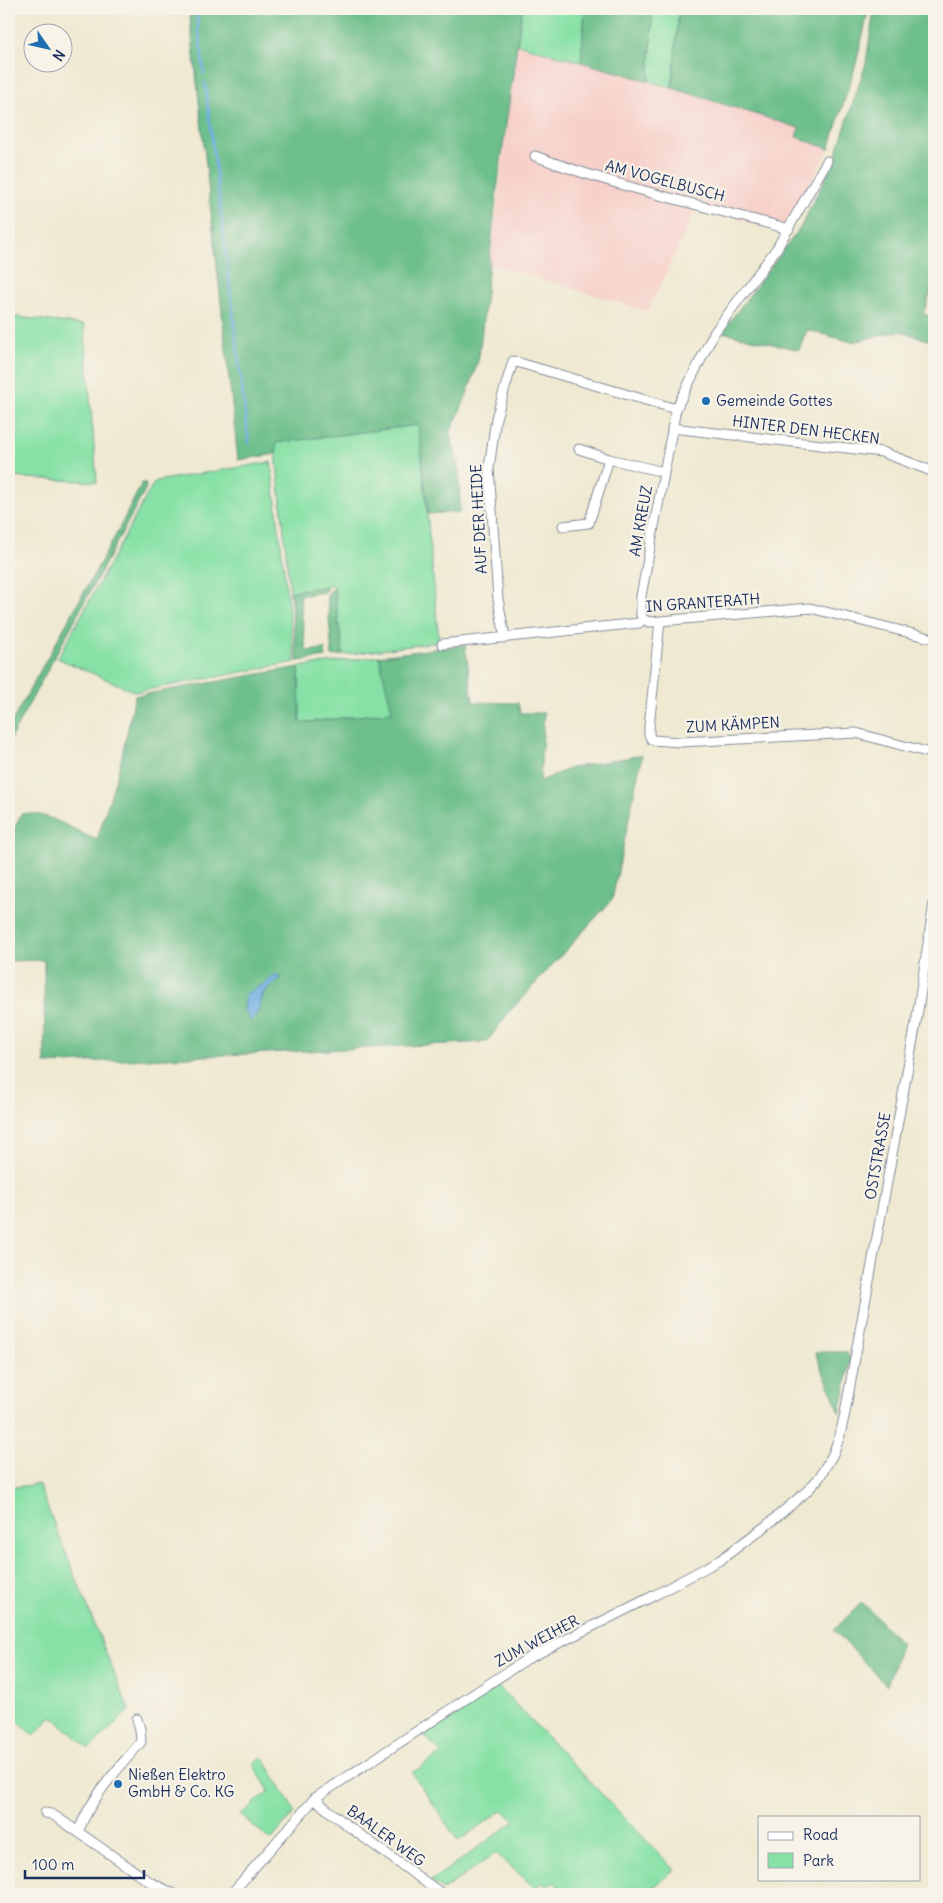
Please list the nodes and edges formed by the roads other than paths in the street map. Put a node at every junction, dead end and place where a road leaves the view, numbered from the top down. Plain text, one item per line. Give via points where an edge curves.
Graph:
1 (535, 156) dead end
2 (827, 161) dead end
3 (789, 229) junction
4 (676, 409) junction
5 (672, 428) junction
6 (579, 449) dead end
7 (609, 458) junction
8 (664, 472) junction
9 (934, 472) edge
10 (563, 526) dead end
11 (643, 619) junction
12 (660, 621) junction
13 (505, 638) junction
14 (934, 639) edge
15 (442, 644) dead end
16 (934, 754) edge
17 (934, 903) edge
18 (845, 1413) joint
19 (137, 1719) dead end
20 (315, 1798) junction
21 (45, 1813) dead end
22 (78, 1832) junction
23 (174, 1894) edge
24 (231, 1894) edge
25 (442, 1894) edge

1 - 3 street, AM VOGELBUSCH via 620,184
2 - 3 street
3 - 4 street via 714,333
4 - 5 street
4 - 13 street, AUF DER HEIDE via 513,361 496,418 489,468 498,599
5 - 8 street, AM KREUZ
5 - 9 street, HINTER DEN HECKEN via 882,452
6 - 7 street
7 - 8 street
7 - 10 street via 589,523
8 - 11 street, AM KREUZ via 642,596
11 - 12 street, IN GRANTERATH
11 - 13 street, IN GRANTERATH via 639,623
12 - 14 street, IN GRANTERATH via 810,608
12 - 16 street, ZUM KÄMPEN via 649,727 652,740 680,742 856,733
13 - 15 street, IN GRANTERATH
17 - 18 street, OSTSTRASSE
18 - 20 street, ZUM WEIHER via 833,1454 819,1478 720,1560 527,1659
19 - 22 street via 140,1742 86,1811
20 - 24 street, ZUM WEIHER
20 - 25 street, BAALER WEG
21 - 22 street
22 - 23 street via 150,1882

